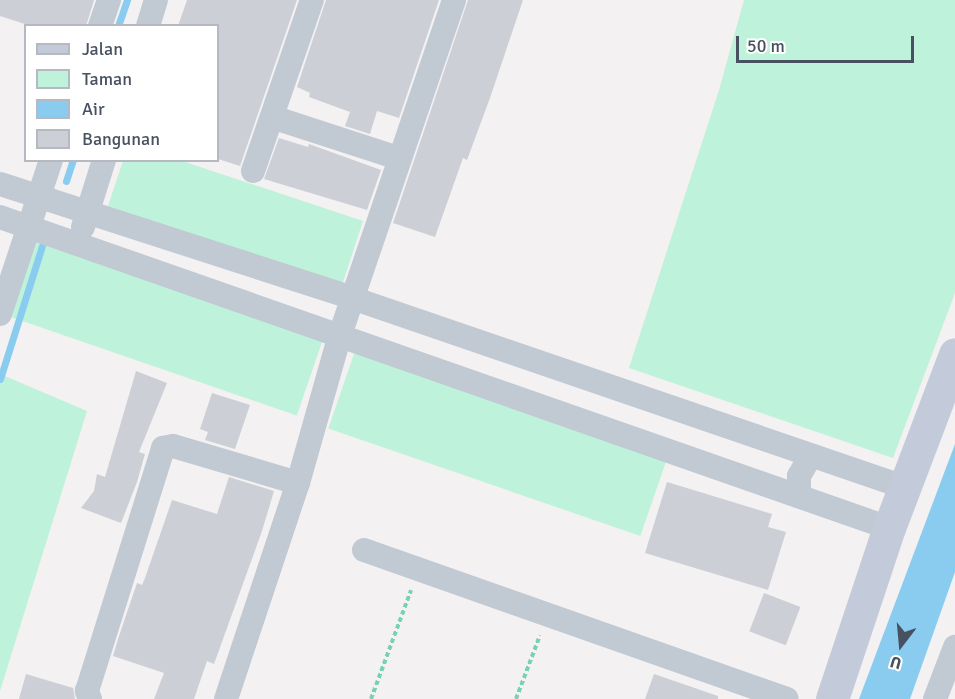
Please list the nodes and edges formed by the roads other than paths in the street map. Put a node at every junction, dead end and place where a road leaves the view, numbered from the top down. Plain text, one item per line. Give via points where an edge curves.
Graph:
1 (109, 0) edge
2 (156, 0) edge
3 (312, 0) edge
4 (454, 0) edge
5 (100, 24) edge
6 (148, 24) edge
7 (272, 117) junction
8 (398, 158) junction
9 (50, 162) edge
10 (103, 162) edge
11 (253, 171) dead end
12 (0, 184) edge
13 (38, 197) junction
14 (87, 211) junction
15 (0, 217) edge
16 (29, 227) junction
17 (78, 244) junction
18 (355, 299) junction
19 (0, 314) edge
20 (340, 335) junction
21 (955, 354) edge
22 (811, 455) junction
23 (298, 483) junction
24 (904, 487) junction
25 (799, 496) junction
26 (889, 528) junction
27 (364, 550) dead end
28 (955, 647) edge
29 (90, 699) edge
30 (226, 699) edge
31 (786, 699) edge
32 (832, 699) edge
33 (935, 699) edge

1 - 5 street
2 - 6 street
3 - 7 street
4 - 8 street
7 - 8 street
7 - 11 street
8 - 18 street
9 - 13 street
10 - 14 street
12 - 13 street
13 - 14 street
13 - 16 street
14 - 17 street
14 - 18 street
15 - 16 street
16 - 17 street
16 - 19 street
17 - 20 street
18 - 20 street
18 - 22 street
20 - 23 street
20 - 25 street
21 - 24 main road
22 - 24 street
22 - 25 street via 799,476
23 - 29 street via 173,446 163,448 87,692
23 - 30 street
24 - 26 main road
25 - 26 street
26 - 32 main road
27 - 31 street
28 - 33 street

